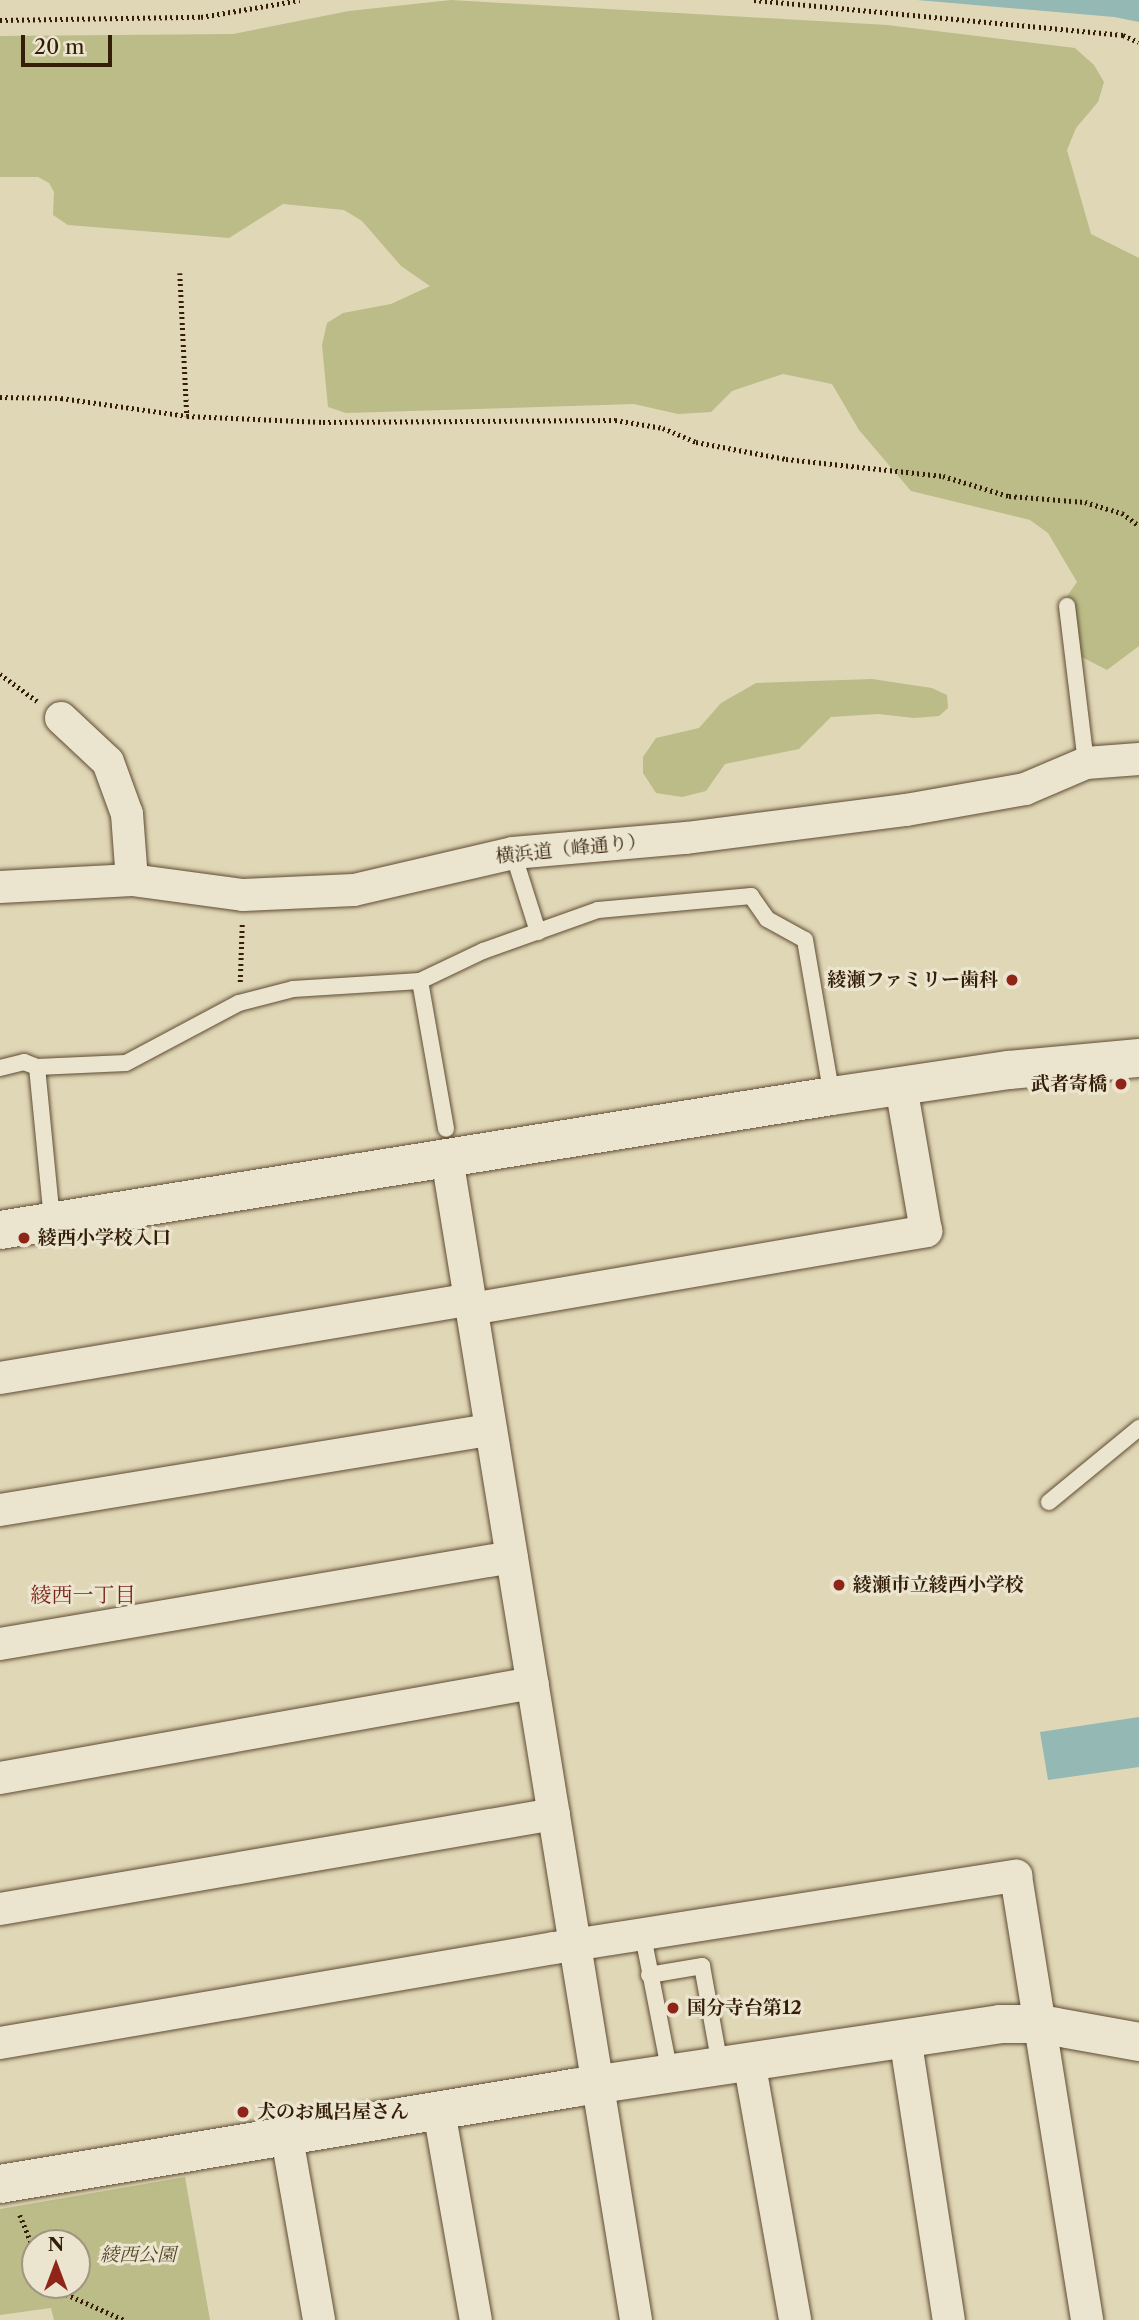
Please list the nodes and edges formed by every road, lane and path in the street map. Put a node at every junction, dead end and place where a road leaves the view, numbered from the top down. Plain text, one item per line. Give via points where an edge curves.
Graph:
1 (300, 0) edge
2 (754, 0) edge
3 (0, 20) edge
4 (1139, 42) edge
5 (180, 273) dead end
6 (0, 397) edge
7 (187, 416) junction
8 (1139, 526) edge
9 (1067, 606) dead end
10 (0, 674) edge
11 (61, 718) joint
12 (1139, 759) edge
13 (1087, 764) junction
14 (513, 853) junction
15 (132, 880) junction
16 (0, 887) edge
17 (243, 895) junction
18 (538, 932) junction
19 (420, 981) junction
20 (239, 1003) junction
21 (1139, 1058) edge
22 (37, 1067) junction
23 (0, 1069) edge
24 (901, 1086) junction
25 (832, 1096) junction
26 (446, 1143) junction
27 (52, 1221) junction
28 (0, 1230) edge
29 (471, 1304) junction
30 (0, 1378) edge
31 (1139, 1428) edge
32 (491, 1430) junction
33 (1049, 1502) dead end
34 (0, 1510) edge
35 (512, 1557) junction
36 (0, 1644) edge
37 (533, 1683) junction
38 (0, 1778) edge
39 (554, 1814) junction
40 (0, 1909) edge
41 (643, 1936) junction
42 (576, 1945) junction
43 (649, 1975) junction
44 (1040, 2024) junction
45 (905, 2037) junction
46 (1139, 2042) edge
47 (0, 2043) edge
48 (734, 2063) junction
49 (670, 2074) junction
50 (599, 2085) junction
51 (439, 2111) junction
52 (287, 2138) junction
53 (9, 2195) edge
54 (23, 2229) edge
55 (77, 2299) edge
56 (124, 2320) edge
57 (319, 2320) edge
58 (476, 2320) edge
59 (636, 2320) edge
60 (795, 2320) edge
61 (949, 2320) edge
62 (1087, 2320) edge

1 - 3 path via 201,17
2 - 4 path via 1123,35
5 - 7 path
6 - 7 path via 61,398
7 - 8 path via 337,422 615,420 786,459 943,476 1009,496 1085,502 1122,513
9 - 13 lane
10 - 11 path
11 - 15 street via 108,762 127,814
12 - 13 street, 横浜道（峰通り）
13 - 14 street, 横浜道（峰通り） via 1026,789 906,810 686,838
14 - 17 street, 横浜道（峰通り） via 354,890
14 - 18 lane
15 - 16 street, 横浜道（峰通り）
15 - 17 street, 横浜道（峰通り）
17 - 20 path
18 - 19 lane
18 - 25 lane via 598,909 751,896 767,919 805,940
19 - 20 lane via 293,989
19 - 26 lane
20 - 22 lane via 126,1063
21 - 24 street
22 - 23 lane via 24,1062
22 - 27 lane
24 - 25 street
24 - 29 street via 926,1231
25 - 26 street
26 - 27 street
26 - 29 street
27 - 28 street
29 - 30 street
29 - 32 street
31 - 33 lane
32 - 34 street
32 - 35 street
35 - 36 street
35 - 37 street
37 - 38 street
37 - 39 street
39 - 40 street
39 - 42 street
41 - 42 street
41 - 43 lane
41 - 44 street via 1016,1876
42 - 47 street
42 - 50 street
43 - 48 lane via 702,1966
43 - 49 lane
44 - 45 street via 1000,2024
44 - 46 street
44 - 62 street
45 - 48 street
45 - 61 street
48 - 49 street
48 - 60 street
49 - 50 street
50 - 51 street
50 - 59 street
51 - 52 street
51 - 58 street
52 - 53 street
52 - 57 street
53 - 54 path
55 - 56 path

